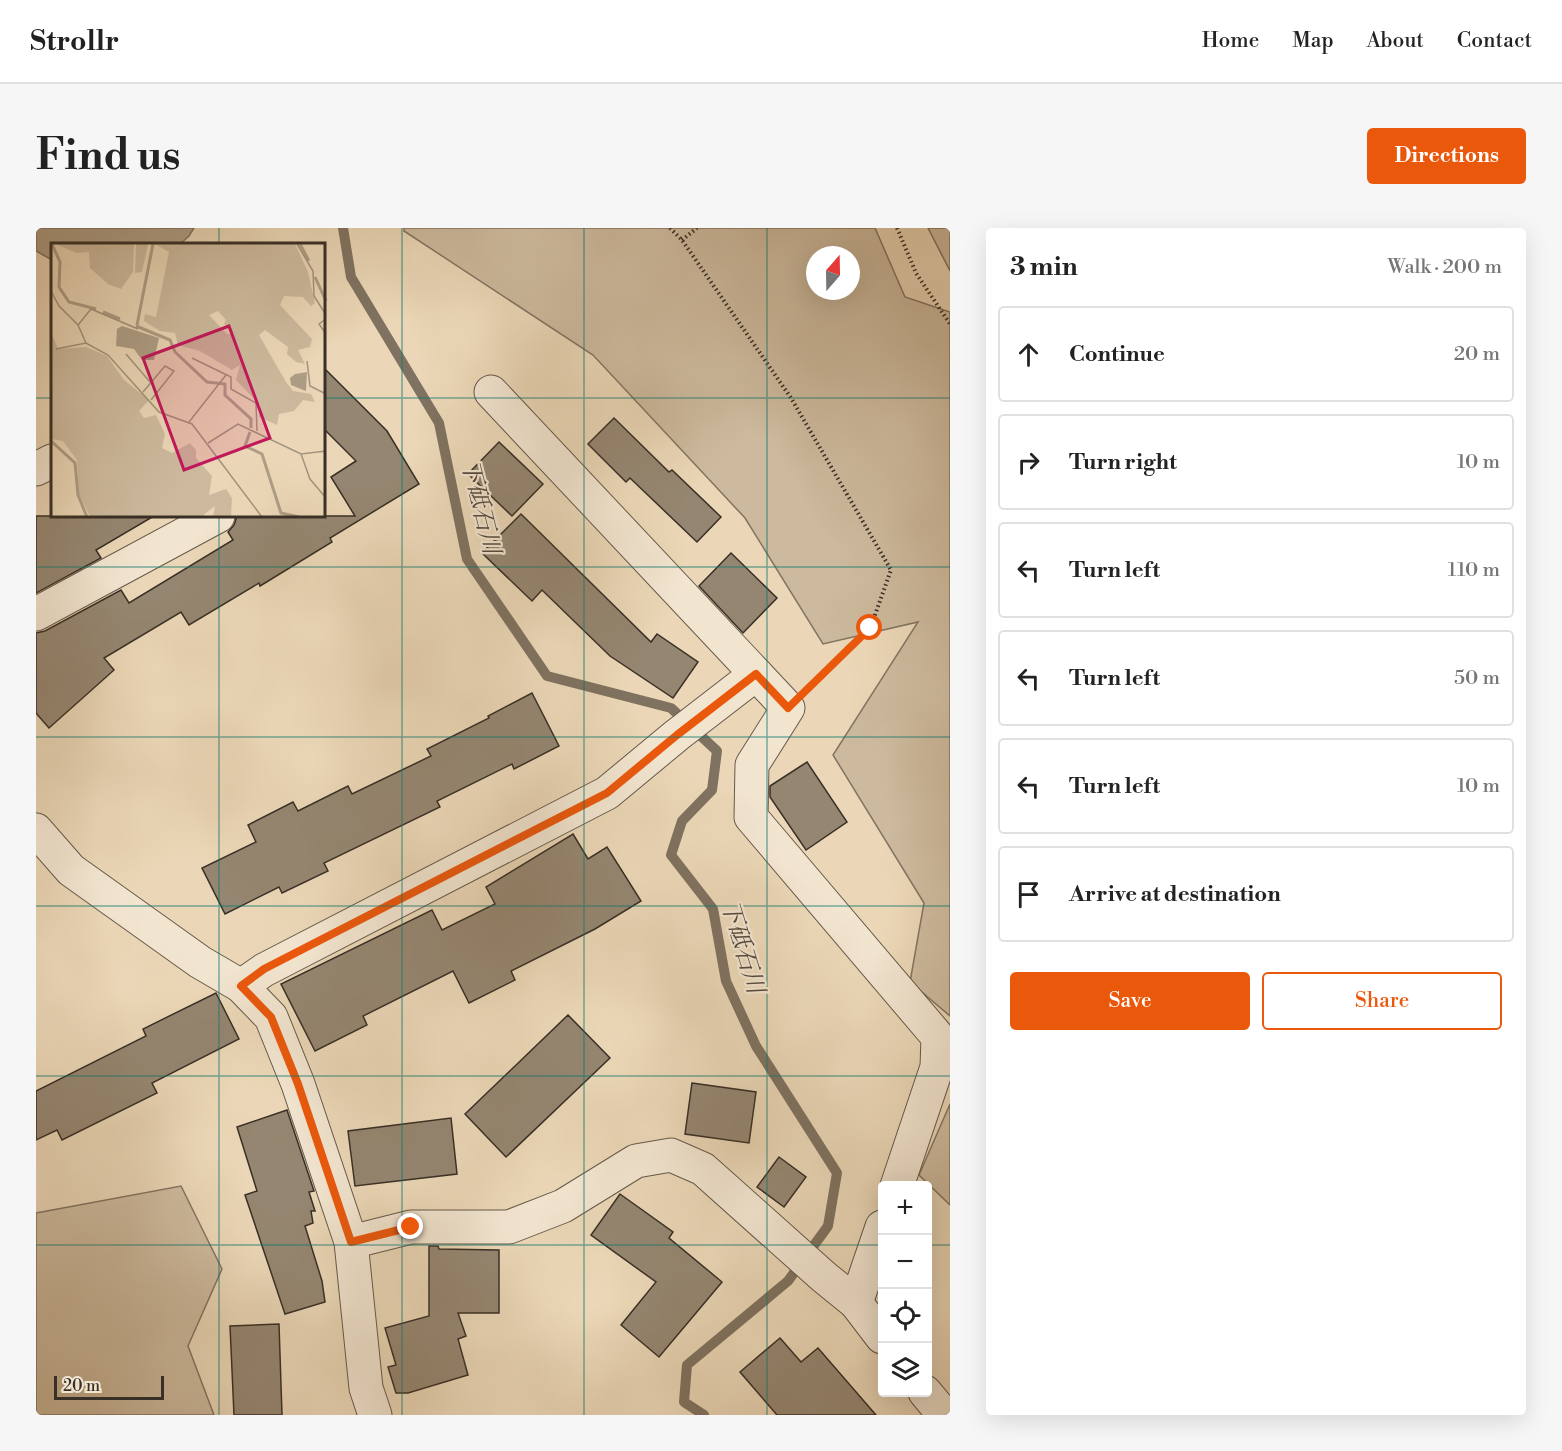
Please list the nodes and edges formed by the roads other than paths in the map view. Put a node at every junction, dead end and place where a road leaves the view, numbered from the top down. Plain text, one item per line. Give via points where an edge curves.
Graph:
1 (491, 392) dead end
2 (51, 462) edge
3 (36, 469) edge
4 (214, 518) edge
5 (36, 614) edge
6 (756, 674) junction
7 (36, 830) edge
8 (241, 986) junction
9 (898, 1181) edge
10 (879, 1235) edge
11 (351, 1242) junction
12 (856, 1303) junction
13 (878, 1332) edge
14 (929, 1397) edge
15 (375, 1415) edge
16 (944, 1415) edge

1 - 6 street
2 - 3 street
4 - 5 street
6 - 8 street via 607,793 264,969
6 - 9 street via 788,708 752,765 751,817 938,1036 937,1066
7 - 8 street via 71,870 200,962
8 - 11 street via 271,1017
10 - 12 street
11 - 12 street via 411,1227 509,1227 563,1206 636,1161 671,1155 703,1169
11 - 15 street via 366,1388
12 - 13 street
14 - 16 street

